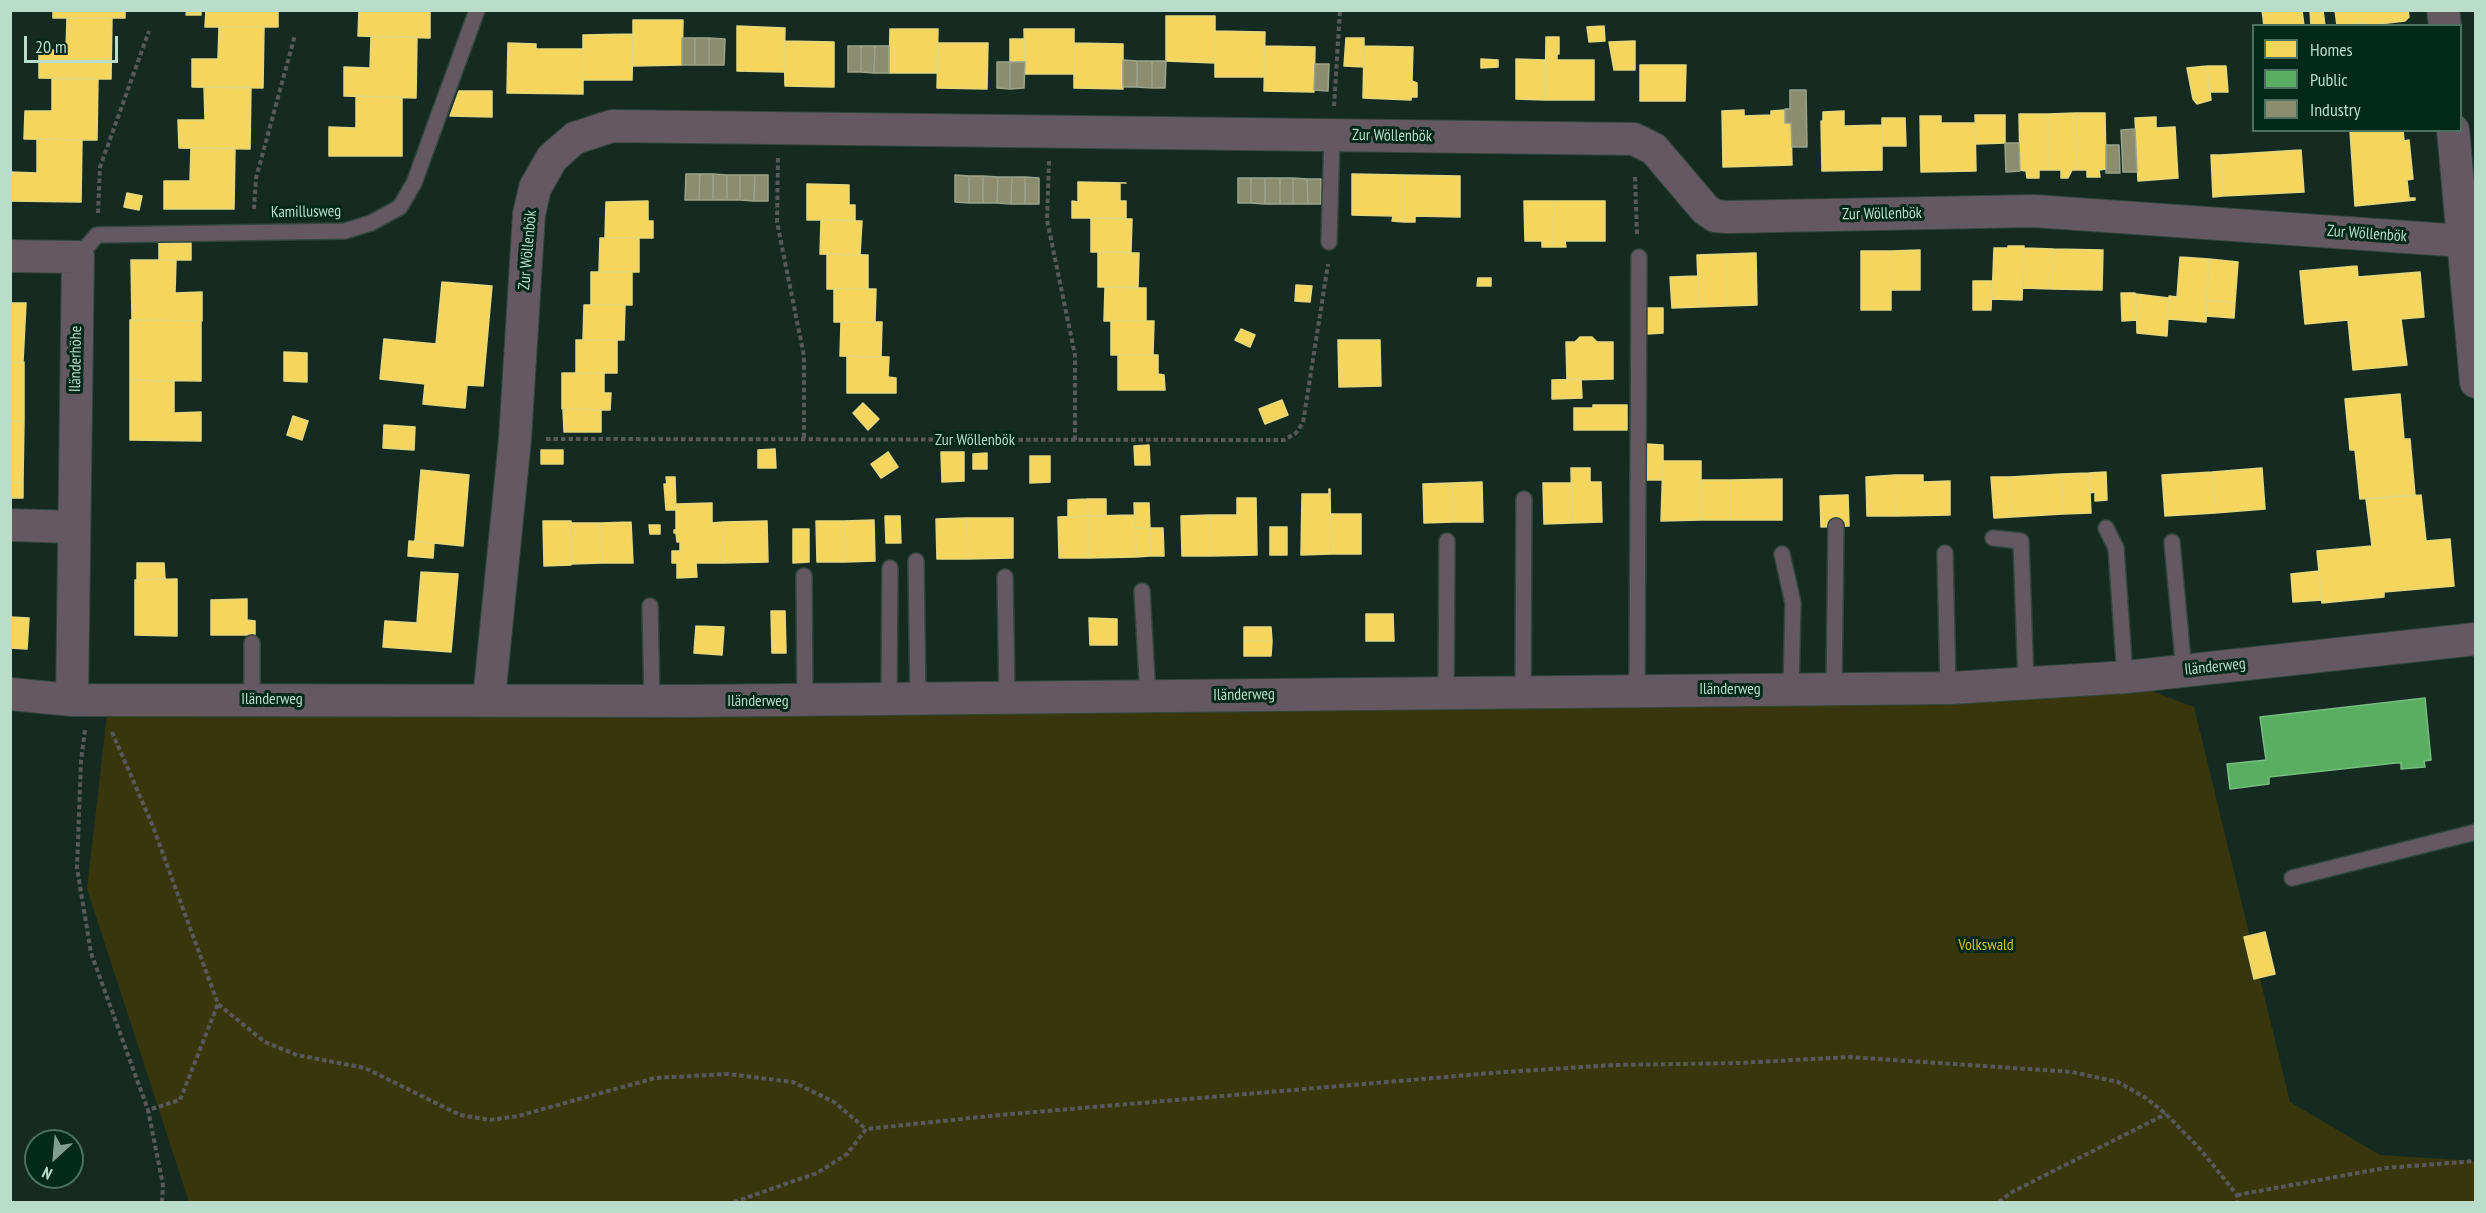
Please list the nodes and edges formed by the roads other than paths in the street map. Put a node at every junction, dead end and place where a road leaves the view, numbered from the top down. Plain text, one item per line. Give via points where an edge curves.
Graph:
1 (477, 10) edge
2 (2453, 132) edge
3 (1332, 135) junction
4 (2463, 241) junction
5 (1329, 242) road end
6 (87, 246) junction
7 (10, 256) edge
8 (1639, 257) road end
9 (2475, 382) edge
10 (1524, 499) dead end
11 (10, 525) edge
12 (1836, 526) dead end
13 (74, 527) junction
14 (2106, 528) dead end
15 (1993, 538) dead end
16 (1447, 541) dead end
17 (2172, 542) dead end
18 (1945, 553) dead end
19 (1782, 554) dead end
20 (916, 561) dead end
21 (890, 568) dead end
22 (804, 576) dead end
23 (1005, 577) dead end
24 (1142, 591) dead end
25 (650, 606) dead end
26 (2475, 639) edge
27 (252, 643) dead end
28 (2184, 671) junction
29 (2125, 677) junction
30 (2026, 683) junction
31 (1948, 688) junction
32 (1791, 689) junction
33 (1834, 689) junction
34 (1637, 690) junction
35 (1523, 692) junction
36 (1446, 693) junction
37 (10, 694) edge
38 (1148, 697) junction
39 (1007, 698) junction
40 (252, 699) junction
41 (489, 699) junction
42 (903, 699) junction
43 (85, 700) junction
44 (805, 700) junction
45 (652, 701) junction
46 (2475, 832) edge
47 (2292, 878) dead end

1 - 6 lane, Kamillusweg via 414,183 400,207 371,223 345,231 253,230
2 - 4 street
3 - 4 street, Zur Wöllenbök via 1634,139 1654,149 1715,216 2044,211
3 - 5 lane, Zur Wöllenbök
3 - 41 street, Zur Wöllenbök via 612,126 575,138 552,158 535,188 529,214 515,439
4 - 9 street
6 - 7 street
6 - 13 street, Iländerhöhe
8 - 34 lane
10 - 35 lane
11 - 13 street
12 - 33 lane
13 - 43 street, Iländerhöhe
14 - 29 lane via 2116,548
15 - 30 lane via 2021,541
16 - 36 lane
17 - 28 lane
18 - 31 lane
19 - 32 lane via 1794,603
20 - 42 lane
21 - 42 lane
22 - 44 lane
23 - 39 lane
24 - 38 lane
25 - 45 lane
26 - 28 street, Iländerweg
27 - 40 lane
28 - 29 street, Iländerweg
29 - 30 street, Iländerweg
30 - 31 street, Iländerweg
31 - 33 street, Iländerweg
32 - 33 street, Iländerweg
32 - 34 street, Iländerweg
34 - 35 street, Iländerweg
35 - 36 street, Iländerweg
36 - 38 street, Iländerweg
37 - 43 street, Iländerweg
38 - 39 street, Iländerweg
39 - 42 street, Iländerweg
40 - 41 street, Iländerweg
40 - 43 street, Iländerweg
41 - 45 street, Iländerweg
42 - 44 street, Iländerweg
44 - 45 street, Iländerweg
46 - 47 lane

